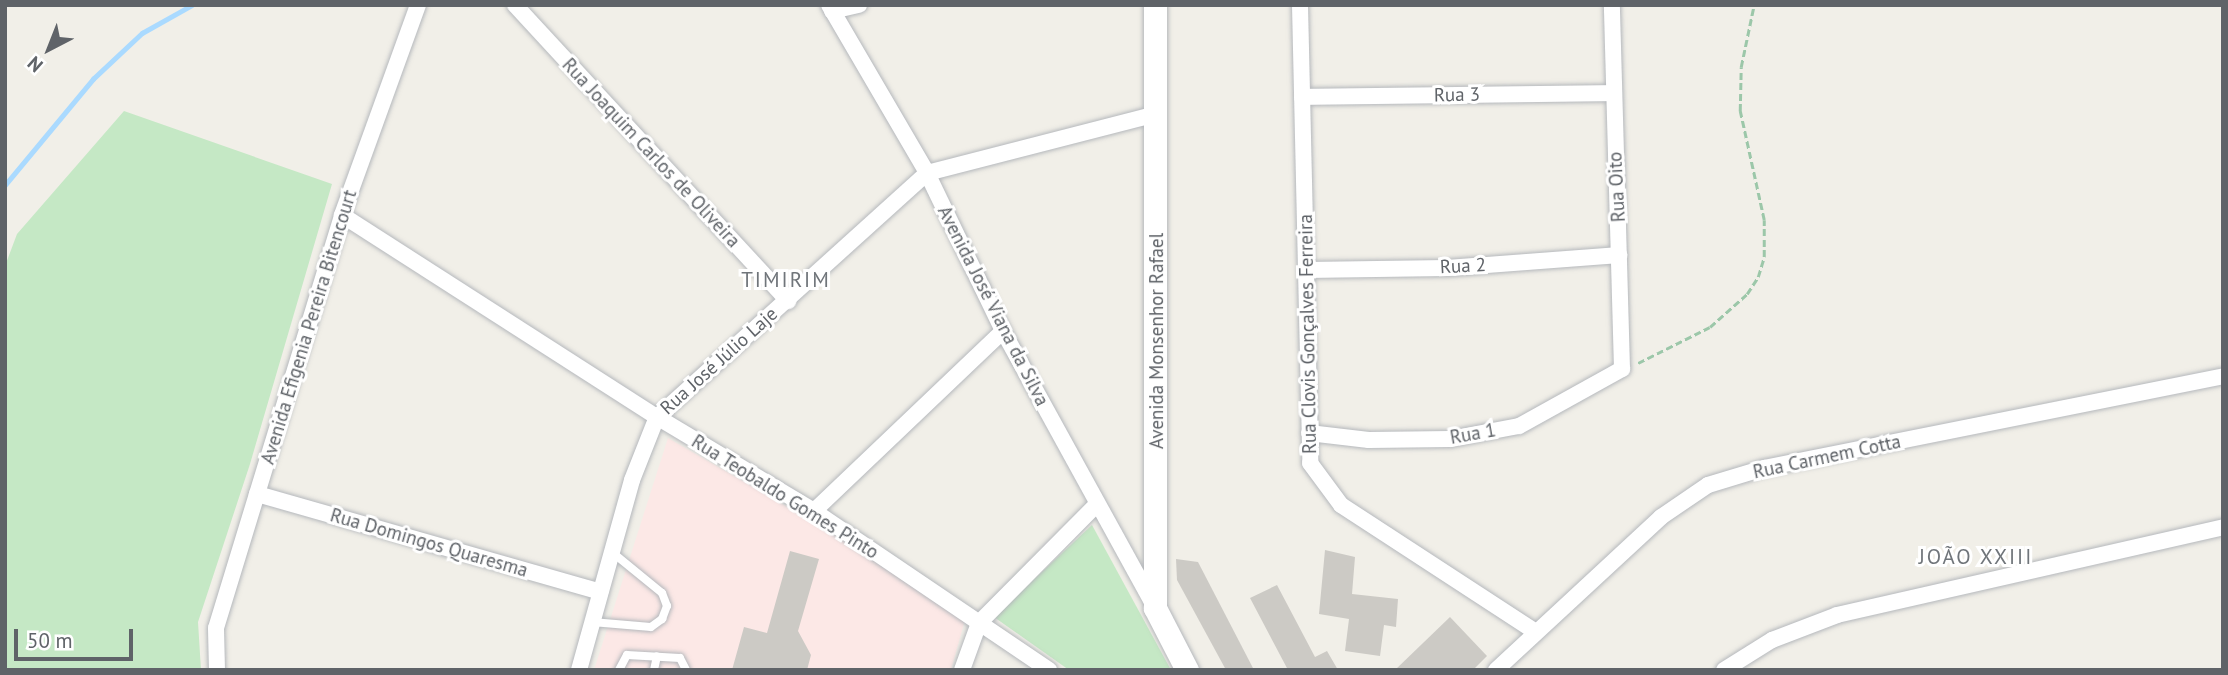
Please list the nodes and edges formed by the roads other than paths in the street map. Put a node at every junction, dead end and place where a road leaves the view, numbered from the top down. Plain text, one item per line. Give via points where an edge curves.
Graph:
1 (418, 5) edge
2 (515, 5) edge
3 (859, 5) edge
4 (1155, 5) edge
5 (1300, 5) edge
6 (1612, 5) edge
7 (830, 8) edge
8 (1612, 93) junction
9 (1302, 97) junction
10 (1156, 114) junction
11 (927, 173) junction
12 (342, 215) junction
13 (1620, 255) junction
14 (1306, 270) junction
15 (788, 301) junction
16 (1003, 331) junction
17 (1622, 369) joint
18 (2223, 376) edge
19 (657, 417) junction
20 (1309, 433) junction
21 (257, 494) junction
22 (1096, 505) junction
23 (814, 511) junction
24 (2223, 527) edge
25 (613, 554) junction
26 (600, 592) junction
27 (1155, 608) junction
28 (592, 622) junction
29 (979, 623) junction
30 (1536, 632) junction
31 (657, 656) junction
32 (216, 662) edge
33 (224, 670) edge
34 (579, 670) edge
35 (619, 670) edge
36 (654, 670) edge
37 (686, 670) edge
38 (962, 670) edge
39 (1049, 670) edge
40 (1186, 670) edge
41 (1496, 670) edge
42 (1724, 670) edge

1 - 12 street, Avenida Efigenia Pereira Bitencourt
2 - 15 street, Rua Joaquim Carlos de Oliveira
3 - 7 street
4 - 10 main road, Avenida Monsenhor Rafael
5 - 9 street, Rua Clovis Gonçalves Ferreira
6 - 8 street, Rua Oito
7 - 11 street, Avenida José Viana da Silva
8 - 9 street, Rua 3
8 - 13 street, Rua Oito
9 - 14 street, Rua Clovis Gonçalves Ferreira
10 - 11 street, Rua José Júlio Laje
10 - 27 main road, Avenida Monsenhor Rafael
11 - 15 street, Rua José Júlio Laje
11 - 16 street, Avenida José Viana da Silva
12 - 19 street, Rua Teobaldo Gomes Pinto
12 - 21 street, Avenida Efigenia Pereira Bitencourt
13 - 14 street, Rua 2 via 1447,268
13 - 17 street, Rua Oito
14 - 20 street, Rua Clovis Gonçalves Ferreira
15 - 19 street, Rua José Júlio Laje
16 - 22 street, Avenida José Viana da Silva
16 - 23 street
17 - 20 street, Rua 1 via 1519,426 1451,439 1369,440
18 - 30 street, Rua Carmem Cotta via 1764,468 1708,485 1661,517
19 - 23 street, Rua Teobaldo Gomes Pinto
19 - 25 street, Rua José Júlio Laje via 632,480
20 - 30 street, Rua Clovis Gonçalves Ferreira via 1310,463 1341,505
21 - 26 street, Rua Domingos Quaresma
21 - 32 street, Avenida Efigenia Pereira Bitencourt via 216,628
22 - 27 street, Avenida José Viana da Silva
22 - 29 street
23 - 29 street, Rua Teobaldo Gomes Pinto
24 - 42 street via 1837,615 1772,640
25 - 26 street, Rua José Júlio Laje
25 - 28 lane via 662,593 667,606 662,619 651,627
26 - 28 street, Rua José Júlio Laje
27 - 40 main road, Avenida Monsenhor Rafael
28 - 34 street, Rua José Júlio Laje
29 - 38 street
29 - 39 street, Rua Teobaldo Gomes Pinto
30 - 41 street, Rua Carmem Cotta
31 - 35 lane via 627,655
31 - 36 lane
31 - 37 lane via 680,658
32 - 33 street, Avenida Efigenia Pereira Bitencourt

